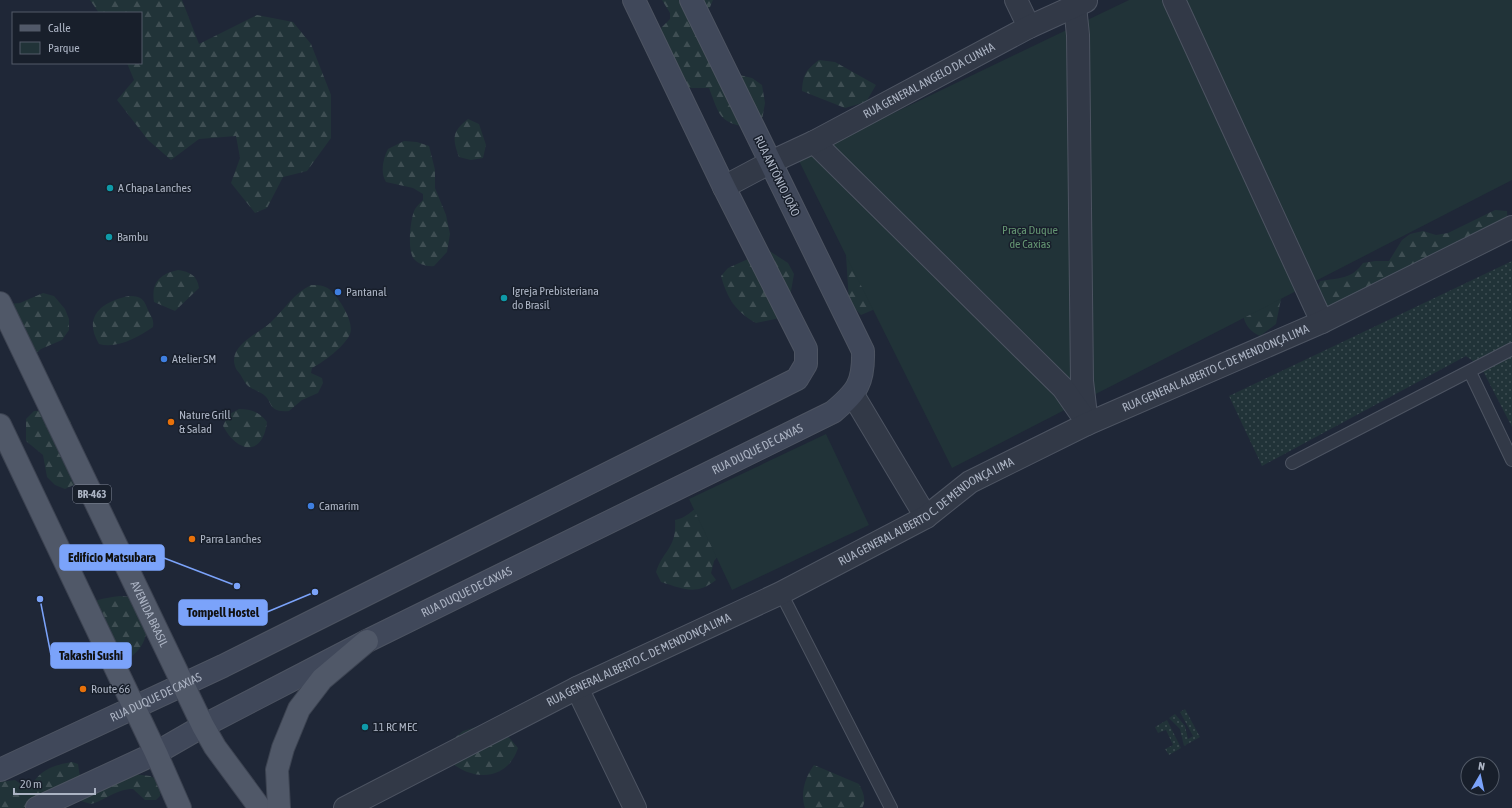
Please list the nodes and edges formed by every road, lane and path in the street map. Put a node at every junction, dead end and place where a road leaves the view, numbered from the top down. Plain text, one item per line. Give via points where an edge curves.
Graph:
1 (634, 0) edge
2 (691, 0) edge
3 (1016, 0) edge
4 (1174, 0) edge
5 (1081, 3) edge
6 (1028, 27) junction
7 (814, 142) junction
8 (771, 162) junction
9 (724, 187) junction
10 (1512, 227) edge
11 (0, 303) edge
12 (1322, 322) junction
13 (1512, 349) edge
14 (863, 351) joint
15 (1470, 372) junction
16 (853, 395) junction
17 (1087, 424) junction
18 (0, 425) edge
19 (1512, 460) edge
20 (1292, 463) dead end
21 (926, 517) junction
22 (781, 593) junction
23 (367, 641) junction
24 (184, 684) junction
25 (577, 688) junction
26 (134, 707) junction
27 (203, 726) junction
28 (156, 753) junction
29 (0, 770) edge
30 (37, 808) edge
31 (180, 808) edge
32 (260, 808) edge
33 (279, 808) edge
34 (345, 808) edge
35 (635, 808) edge
36 (891, 808) edge

1 - 9 main road
2 - 8 main road, RUA ANTÔNIO JOÃO
3 - 6 street
4 - 12 street
5 - 6 street, RUA GENERAL ANGELO DA CUNHA
5 - 17 street via 1078,34 1082,381
6 - 7 street, RUA GENERAL ANGELO DA CUNHA
7 - 8 street, RUA GENERAL ANGELO DA CUNHA
7 - 17 street via 1063,388
8 - 9 street, RUA GENERAL ANGELO DA CUNHA
8 - 14 main road, RUA ANTÔNIO JOÃO
9 - 24 main road, RUA DUQUE DE CAXIAS via 806,349 806,364 797,379
10 - 12 street, RUA GENERAL ALBERTO C. DE MENDONÇA LIMA
11 - 24 main road, AVENIDA BRASIL / BR-463
12 - 17 street, RUA GENERAL ALBERTO C. DE MENDONÇA LIMA
13 - 15 lane
14 - 16 main road, RUA DUQUE DE CAXIAS via 864,370
15 - 19 lane
15 - 20 lane
16 - 21 street
16 - 23 main road, RUA DUQUE DE CAXIAS via 833,412
17 - 21 street, RUA GENERAL ALBERTO C. DE MENDONÇA LIMA via 970,482
18 - 26 main road
21 - 22 street, RUA GENERAL ALBERTO C. DE MENDONÇA LIMA
22 - 25 street, RUA GENERAL ALBERTO C. DE MENDONÇA LIMA
22 - 36 lane
23 - 27 main road, RUA DUQUE DE CAXIAS
23 - 33 main road via 322,678 299,709 283,748 278,770
24 - 26 main road, RUA DUQUE DE CAXIAS
24 - 27 main road, AVENIDA BRASIL / BR-463
25 - 34 street, RUA GENERAL ALBERTO C. DE MENDONÇA LIMA
25 - 35 street
26 - 28 main road
26 - 29 main road, RUA DUQUE DE CAXIAS
27 - 28 main road, RUA DUQUE DE CAXIAS
27 - 32 main road, AVENIDA BRASIL / BR-463 via 215,747
28 - 30 main road, RUA DUQUE DE CAXIAS
28 - 31 main road

